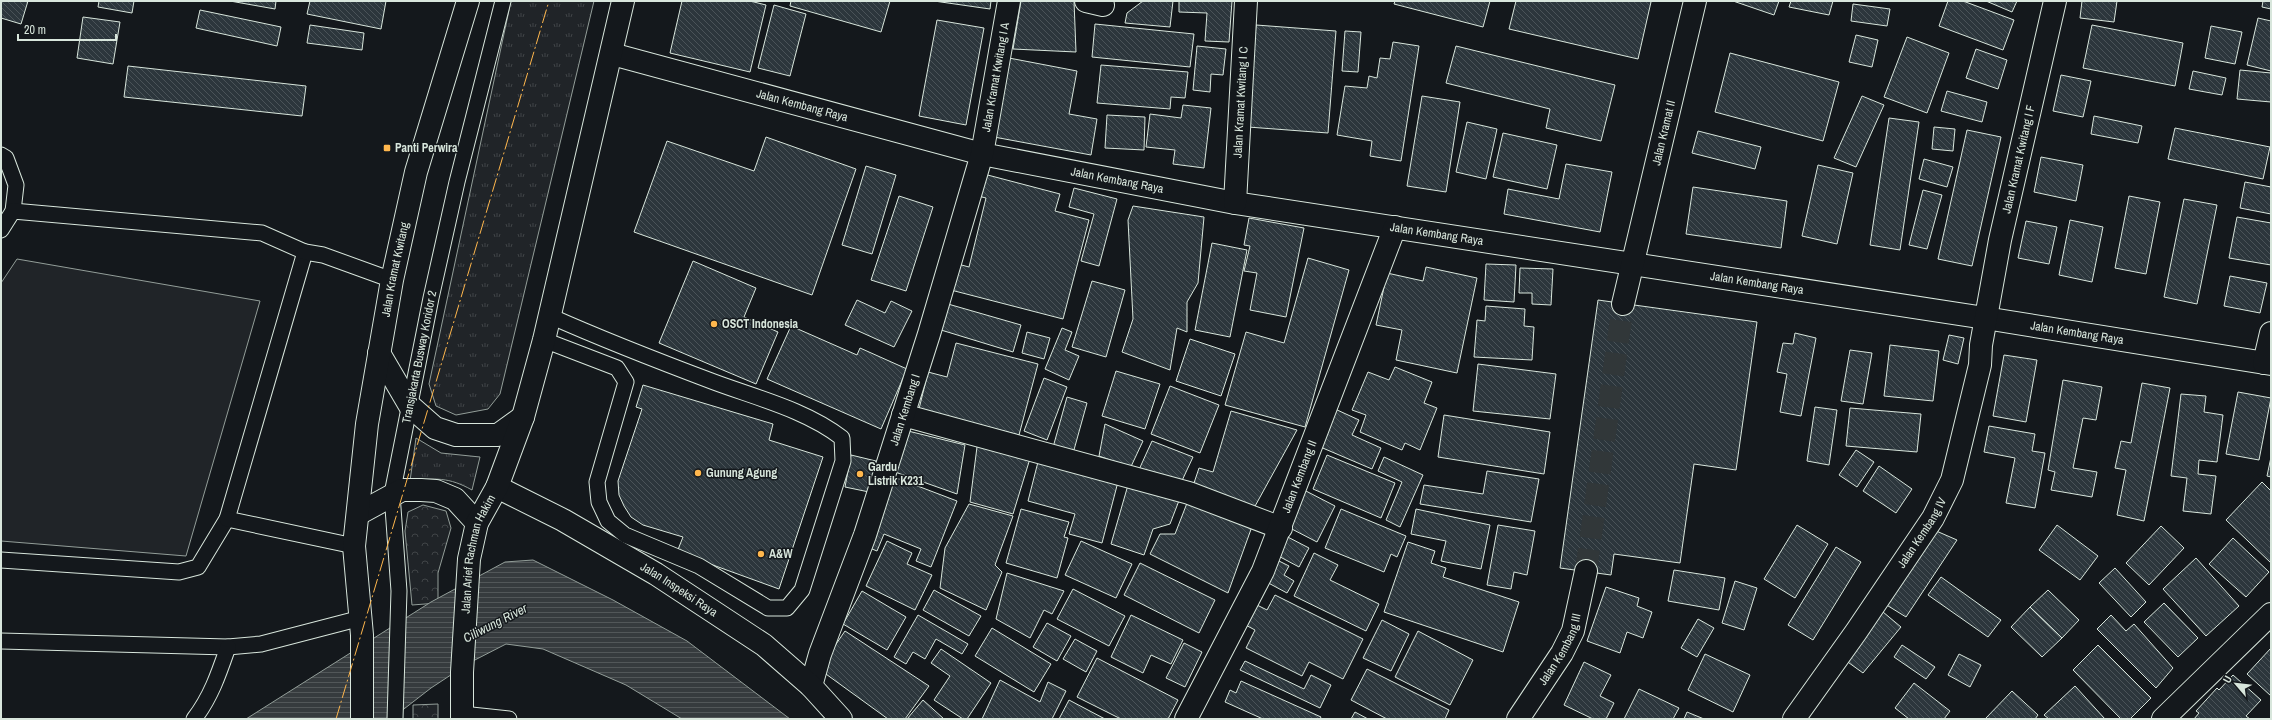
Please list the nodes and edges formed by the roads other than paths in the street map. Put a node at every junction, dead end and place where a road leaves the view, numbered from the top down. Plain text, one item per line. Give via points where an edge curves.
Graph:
1 (468, 1) edge
2 (502, 1) edge
3 (623, 1) edge
4 (1009, 1) edge
5 (1246, 1) edge
6 (1695, 1) edge
7 (2055, 1) edge
8 (612, 54) junction
9 (982, 154) junction
10 (1, 155) edge
11 (1235, 203) junction
12 (13, 211) junction
13 (1395, 227) junction
14 (1, 230) edge
15 (305, 252) junction
16 (1631, 265) junction
17 (392, 280) junction
18 (1623, 304) tunnel mouth
19 (550, 316) junction
20 (1985, 318) junction
21 (2271, 333) edge
22 (544, 340) junction
23 (378, 353) junction
24 (2267, 364) edge
25 (410, 406) junction
26 (903, 415) junction
27 (523, 417) junction
28 (497, 487) junction
29 (392, 494) junction
30 (358, 514) junction
31 (227, 519) junction
32 (477, 523) junction
33 (1281, 528) junction
34 (354, 546) junction
35 (1, 560) edge
36 (1586, 572) tunnel mouth
37 (2271, 614) edge
38 (362, 626) junction
39 (1, 641) edge
40 (228, 647) junction
41 (811, 686) junction
42 (462, 717) edge
43 (194, 719) edge
44 (362, 719) edge
45 (395, 719) edge
46 (509, 719) edge
47 (841, 719) edge
48 (1186, 719) edge
49 (1518, 719) edge
50 (1794, 719) edge
51 (2163, 719) edge

1 - 17 street, Jalan Kramat Kwitang via 416,172
2 - 25 lane, Transjakarta Busway Koridor 2 via 455,190
3 - 8 street
4 - 9 street, Jalan Kramat Kwitang I A
5 - 11 street, Jalan Kramat Kwitang I C
6 - 16 street, Jalan Kramat II
7 - 20 street, Jalan Kramat Kwitang I F via 2000,240
8 - 9 street, Jalan Kembang Raya
8 - 19 street
9 - 11 street, Jalan Kembang Raya
9 - 26 street, Jalan Kembang I
10 - 12 lane via 6,158 16,185
11 - 13 street, Jalan Kembang Raya
12 - 14 lane
12 - 15 lane via 262,233
13 - 16 street, Jalan Kembang Raya
13 - 33 street, Jalan Kembang II
15 - 17 lane
15 - 31 lane
16 - 18 street
16 - 20 street, Jalan Kembang Raya
17 - 23 street, Jalan Kramat Kwitang
19 - 22 street
19 - 22 lane via 621,348 792,410 825,425 842,438 843,461 802,590 787,608 768,608 698,566 625,535 608,521 599,502 597,482 626,382 617,368
20 - 24 street, Jalan Kembang Raya
20 - 50 street, Jalan Kembang IV via 1980,365 1952,480 1929,525
21 - 24 street
22 - 27 street
23 - 25 street
23 - 30 street, Jalan Kramat Kwitang via 367,424
25 - 27 street via 435,428 456,435 498,435
25 - 29 lane, Transjakarta Busway Koridor 2
26 - 33 street via 1189,493
26 - 41 street, Jalan Kembang I via 865,535 820,654
27 - 28 street
28 - 32 street, Jalan Arief Rachman Hakim
28 - 41 street, Jalan Inspeksi Raya via 563,520 656,574 764,645
29 - 30 street
29 - 32 street via 402,490 436,491 455,499
29 - 45 lane, Transjakarta Busway Koridor 2 via 399,591
30 - 34 street, Jalan Kramat Kwitang
31 - 34 lane
31 - 35 lane via 198,568 180,572
32 - 42 street, Jalan Arief Rachman Hakim via 469,559
33 - 48 street, Jalan Kembang II via 1263,571
34 - 38 street
36 - 49 street, Jalan Kembang III via 1573,631 1562,653
37 - 51 street
38 - 40 lane via 261,644
38 - 44 street
39 - 40 lane
40 - 43 lane via 216,684
41 - 47 street, Jalan Inspeksi Raya
42 - 46 lane

